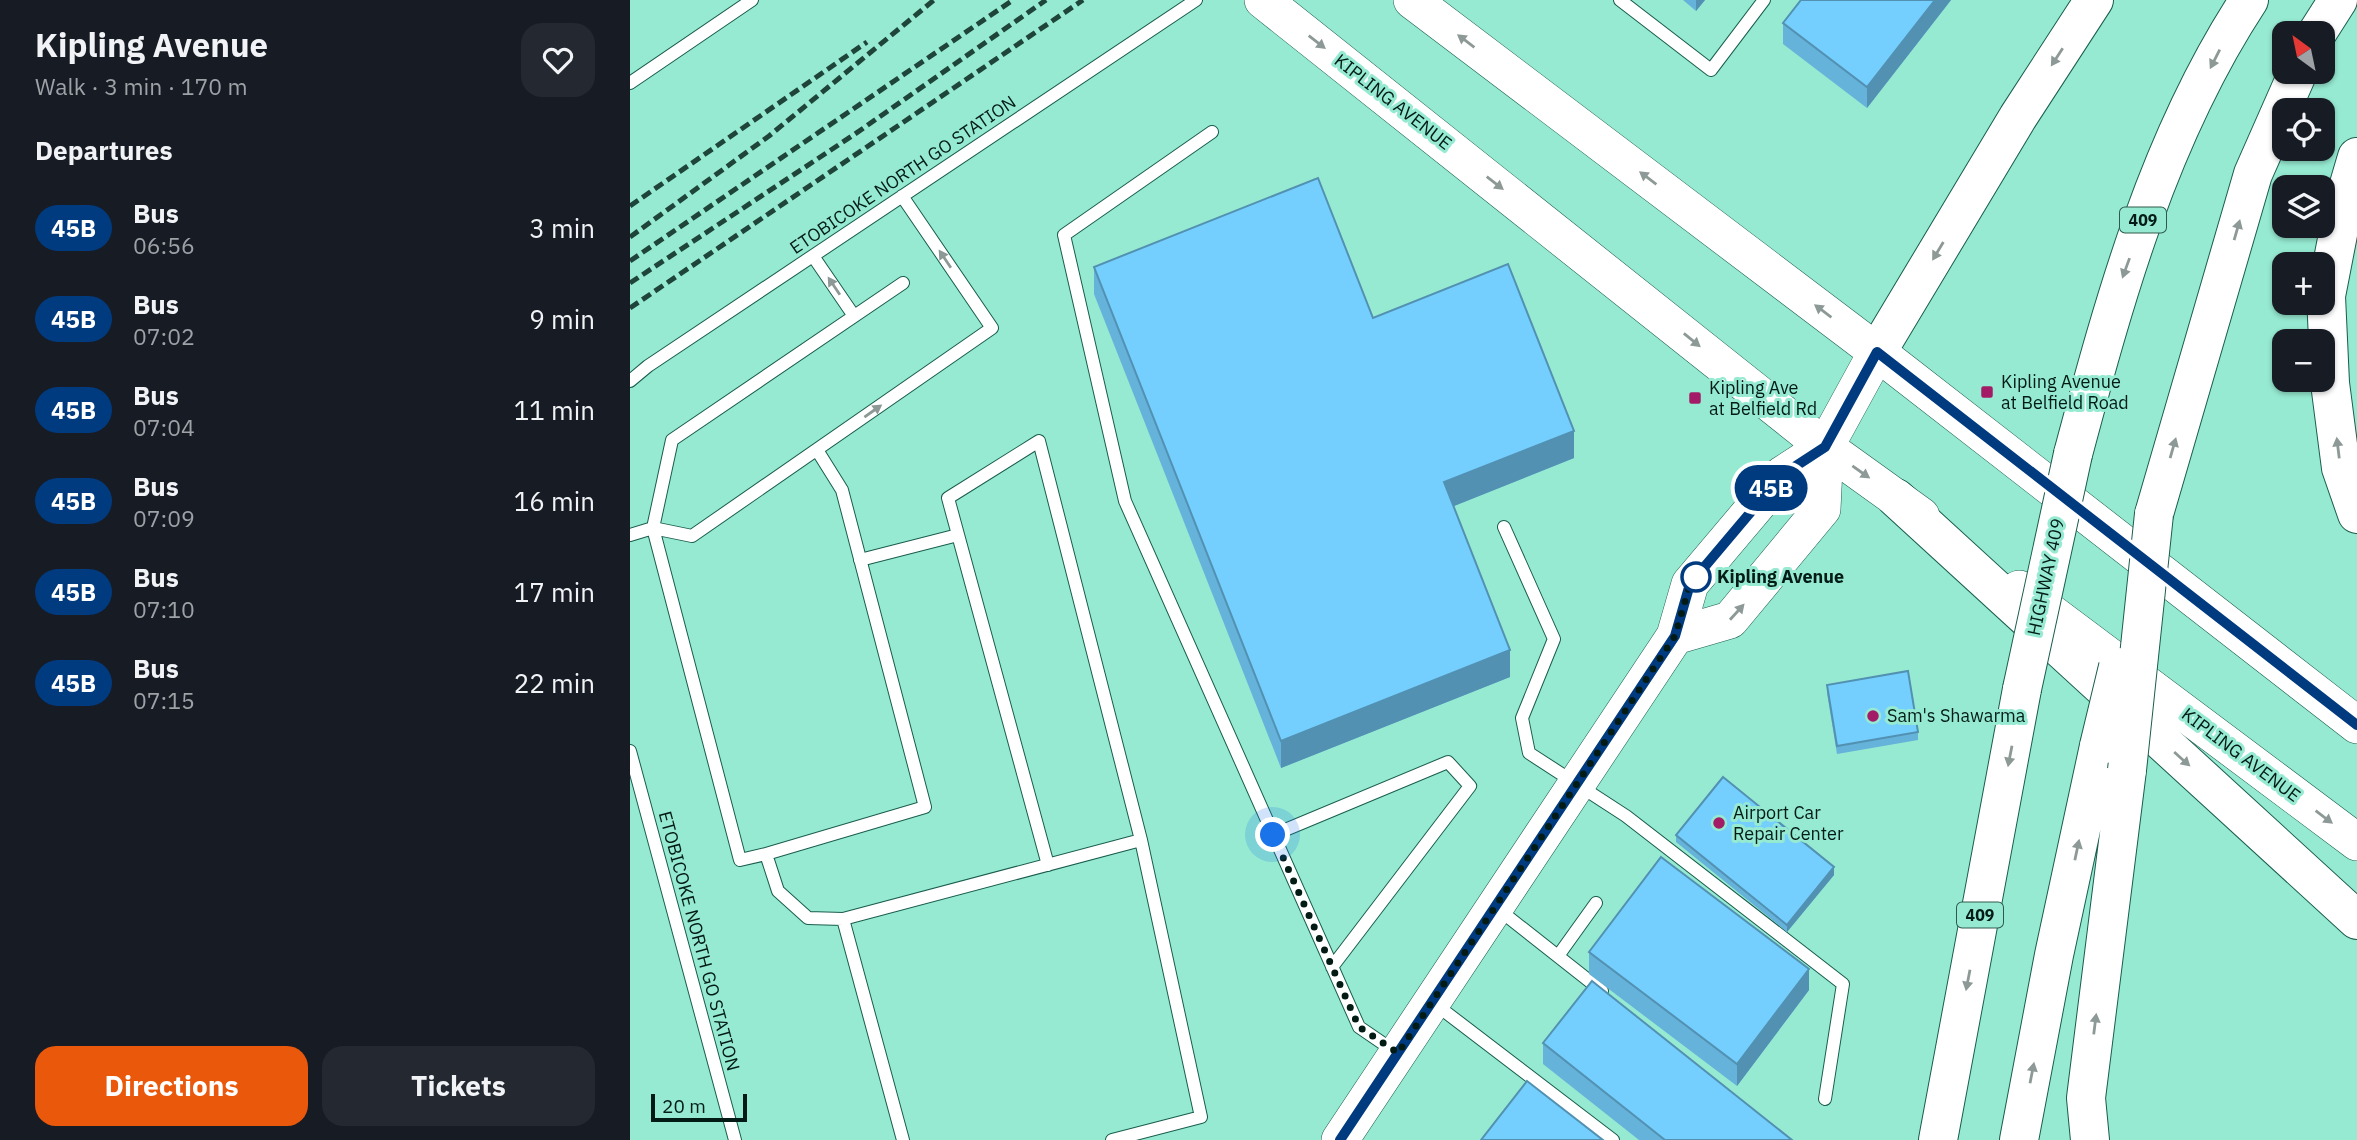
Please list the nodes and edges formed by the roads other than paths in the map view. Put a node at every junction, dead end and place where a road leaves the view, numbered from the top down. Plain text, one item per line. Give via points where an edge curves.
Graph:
1 (752, 0) edge
2 (1263, 0) edge
3 (1412, 0) edge
4 (1620, 0) edge
5 (1764, 0) edge
6 (2094, 0) edge
7 (2249, 0) edge
8 (2338, 0) edge
9 (1193, 2) edge
10 (2325, 21) edge
11 (630, 83) edge
12 (2293, 84) edge
13 (1212, 132) dead end
14 (2357, 157) edge
15 (902, 196) junction
16 (813, 256) junction
17 (902, 282) dead end
18 (854, 316) junction
19 (1877, 352) junction
20 (630, 381) edge
21 (1825, 447) junction
22 (817, 450) junction
23 (1896, 498) junction
24 (2357, 514) edge
25 (1504, 527) dead end
26 (653, 528) junction
27 (630, 535) edge
28 (958, 535) junction
29 (860, 561) junction
30 (1675, 636) junction
31 (2357, 725) edge
32 (630, 751) edge
33 (2113, 758) junction
34 (1577, 783) junction
35 (1273, 835) junction
36 (1141, 841) junction
37 (2357, 842) edge
38 (766, 854) junction
39 (1048, 865) junction
40 (1596, 903) dead end
41 (1495, 907) junction
42 (843, 919) junction
43 (2357, 920) edge
44 (1558, 956) junction
45 (1332, 967) junction
46 (1611, 998) edge
47 (1432, 1002) junction
48 (1398, 1053) junction
49 (1825, 1099) dead end
50 (735, 1140) edge
51 (904, 1140) edge
52 (1112, 1140) edge
53 (1340, 1140) edge
54 (1613, 1140) edge
55 (1938, 1140) edge
56 (2019, 1140) edge
57 (2090, 1140) edge

1 - 11 lane
2 -> 21 main road, KIPLING AVENUE
19 -> 3 main road
4 - 5 lane via 1710,70
6 -> 19 highway
7 -> 55 highway, HIGHWAY 409 / 409, bridge via 2165,159 2115,299 2073,454 2022,689
8 - 10 highway
9 - 15 lane, ETOBICOKE NORTH GO STATION
33 -> 12 highway, bridge via 2154,514 2253,174
13 - 35 lane via 1064,235 1125,501
24 -> 14 highway via 2341,468 2330,383 2326,296 2344,198
15 - 16 lane, ETOBICOKE NORTH GO STATION
22 -> 15 lane via 992,328
18 -> 16 lane
16 - 20 lane, ETOBICOKE NORTH GO STATION
17 - 18 lane
18 - 26 lane via 672,440
19 - 21 main road
19 - 31 main road
21 -> 23 main road, KIPLING AVENUE
21 - 30 main road via 1782,475 1690,584
30 -> 21 main road via 1730,620 1822,509
22 - 26 lane via 692,536
22 - 29 lane via 842,490
23 -> 37 main road, KIPLING AVENUE
23 -> 43 highway
25 - 34 lane via 1554,639 1522,718 1529,753
26 - 27 lane
26 - 38 lane via 740,860
28 - 29 lane
28 - 36 lane via 948,498 1039,441
28 - 39 lane
29 - 38 lane via 925,807
30 - 34 main road
32 - 50 lane, ETOBICOKE NORTH GO STATION
56 -> 33 highway via 2054,955
57 -> 33 highway via 2086,1098
34 - 41 main road
34 - 49 lane via 1843,984
35 - 45 lane
35 - 45 lane via 1448,762 1471,786
36 - 39 lane
36 - 52 lane via 1201,1117
38 - 42 lane via 778,891 808,918
39 - 42 lane
40 - 44 lane
41 - 44 lane
41 - 47 main road
42 - 51 lane
44 - 46 lane
45 - 48 lane via 1359,1027
47 - 48 main road
47 - 54 lane
48 - 53 main road

